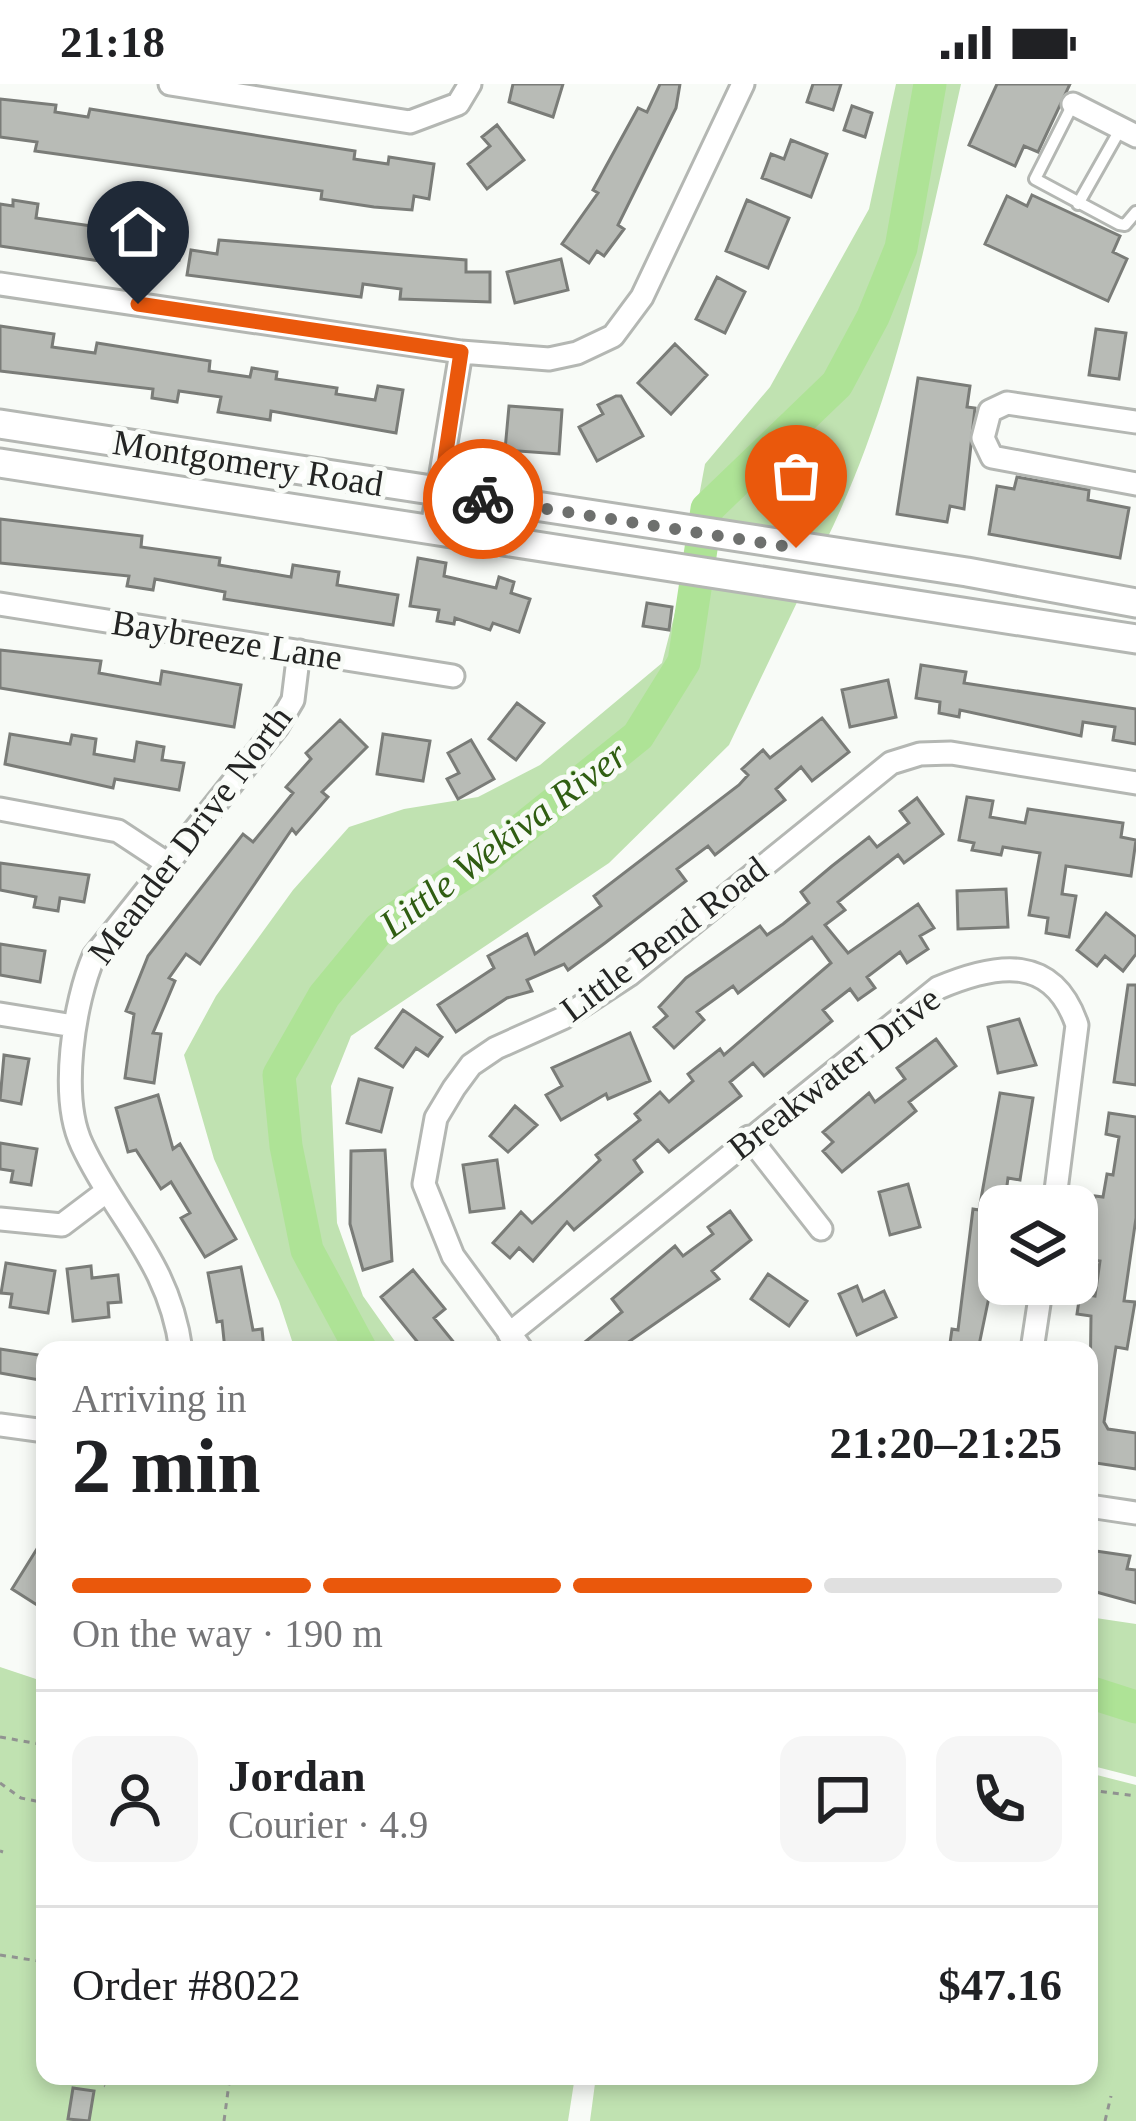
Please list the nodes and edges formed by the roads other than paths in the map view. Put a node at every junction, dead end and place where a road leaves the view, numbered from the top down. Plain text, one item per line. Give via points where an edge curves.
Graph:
1 (170, 84) edge
2 (470, 84) edge
3 (743, 84) edge
4 (1073, 104) joint
5 (1129, 132) edge
6 (1078, 203) junction
7 (1136, 212) edge
8 (0, 284) edge
9 (461, 352) junction
10 (1136, 422) edge
11 (0, 424) edge
12 (0, 463) edge
13 (1136, 484) edge
14 (440, 492) junction
15 (432, 528) junction
16 (1136, 603) edge
17 (0, 604) edge
18 (1136, 639) edge
19 (299, 651) junction
20 (453, 676) dead end
21 (1136, 783) edge
22 (0, 809) edge
23 (168, 864) junction
24 (0, 1014) edge
25 (74, 1026) junction
26 (749, 1137) junction
27 (1057, 1185) edge
28 (107, 1191) junction
29 (0, 1219) edge
30 (821, 1229) dead end
31 (1038, 1305) edge
32 (179, 1341) edge
33 (515, 1341) edge
34 (517, 1341) edge
35 (1032, 1341) edge
36 (0, 1425) edge
37 (36, 1430) edge
38 (1098, 1508) edge
39 (1136, 1514) edge

1 - 2 street via 410,122 458,104
3 - 9 street via 642,297 613,336 549,359
4 - 5 street
4 - 6 lane via 1035,179
5 - 6 lane
6 - 7 lane via 1125,225
8 - 9 street
9 - 14 street
10 - 13 street via 996,405 983,438 992,457
11 - 14 main road, Montgomery Road
12 - 15 main road, Montgomery Road
14 - 15 street
14 - 16 main road, Montgomery Road
15 - 18 main road, Montgomery Road
17 - 19 street, Baybreeze Lane
19 - 20 street, Baybreeze Lane
19 - 23 street, Meander Drive North via 293,700 277,727
21 - 33 street, Little Bend Road via 951,753 891,764 629,975 471,1065 436,1118 424,1184 453,1256
22 - 23 street via 118,832
23 - 25 street, Meander Drive North via 94,956
24 - 25 street
25 - 28 street, Meander Drive North via 72,1106 79,1140
26 - 27 street, Breakwater Drive via 938,988 974,973 1038,974 1068,997 1078,1024
26 - 30 street
26 - 34 street, Breakwater Drive
28 - 29 street via 62,1225
28 - 32 street, Meander Drive North via 161,1276
31 - 35 street
36 - 37 street
38 - 39 street

